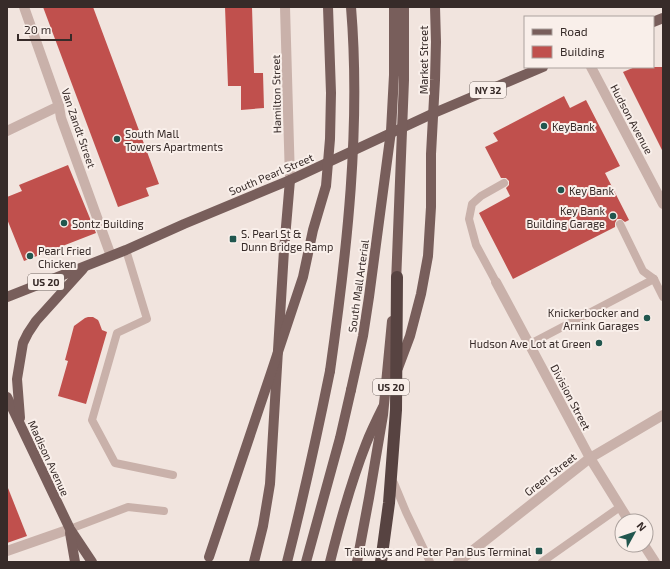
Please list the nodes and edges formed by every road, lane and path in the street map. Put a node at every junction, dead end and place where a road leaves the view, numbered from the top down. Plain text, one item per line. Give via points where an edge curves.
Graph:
1 (24, 7) edge
2 (285, 7) edge
3 (328, 7) edge
4 (351, 7) edge
5 (394, 7) edge
6 (404, 7) edge
7 (435, 7) edge
8 (540, 68) edge
9 (592, 68) edge
10 (59, 106) junction
11 (434, 113) junction
12 (7, 131) edge
13 (290, 180) junction
14 (504, 183) dead end
15 (663, 204) edge
16 (620, 224) dead end
17 (126, 250) junction
18 (111, 256) junction
19 (86, 266) junction
20 (397, 277) junction
21 (654, 279) junction
22 (496, 282) joint
23 (7, 297) edge
24 (663, 297) edge
25 (530, 344) junction
26 (7, 397) edge
27 (663, 415) edge
28 (20, 424) junction
29 (590, 458) junction
30 (173, 475) dead end
31 (394, 483) dead end
32 (620, 507) junction
33 (164, 511) dead end
34 (624, 513) edge
35 (70, 529) junction
36 (7, 552) edge
37 (649, 553) edge
38 (75, 562) edge
39 (92, 562) edge
40 (207, 562) edge
41 (254, 562) edge
42 (287, 562) edge
43 (306, 562) edge
44 (330, 562) edge
45 (357, 562) edge
46 (381, 562) edge
47 (430, 562) edge
48 (458, 562) edge
49 (542, 562) edge
50 (655, 562) edge

1 - 10 street, Van Zandt Street
2 - 13 street, Hamilton Street
3 - 40 main road, bridge via 331,93 326,186 300,283 269,381
4 - 42 main road, South Mall Arterial, bridge via 354,128 343,271 328,379 304,497
5 - 43 main road, South Mall Arterial, bridge via 391,132 368,305 340,438
6 - 20 main road, bridge
7 - 11 main road, Market Street
8 - 11 main road, South Pearl Street / NY 32
9 - 15 street, Hudson Avenue
10 - 12 street
10 - 18 street, Van Zandt Street via 61,118
11 - 13 main road, South Pearl Street / US 20
11 - 44 main road, US 20, bridge via 431,154 432,207 428,256 421,294 410,336 366,444 343,512
13 - 17 main road, South Pearl Street / US 20
13 - 41 main road via 270,484
14 - 22 lane via 472,204 469,219 476,245
16 - 21 lane via 643,271
17 - 18 main road, South Pearl Street / US 20
17 - 30 lane via 147,319 117,333 92,420 116,463
18 - 19 main road, South Pearl Street / US 20
19 - 23 main road, South Pearl Street / US 20
19 - 28 main road via 36,320 23,343 17,379
20 - 45 main road, bridge via 383,416
20 - 46 highway, bridge via 396,410 389,503
21 - 24 lane
21 - 25 lane
22 - 25 street, Division Street
25 - 29 street, Division Street
26 - 28 main road, Madison Avenue
27 - 29 street, Green Street
28 - 35 main road, Madison Avenue
29 - 32 street, Division Street
29 - 48 street, Green Street
31 - 47 lane
32 - 34 street, Division Street
32 - 49 lane
33 - 35 lane via 128,507
35 - 36 street
35 - 38 main road, Madison Avenue
35 - 39 main road, Madison Avenue
37 - 50 street

